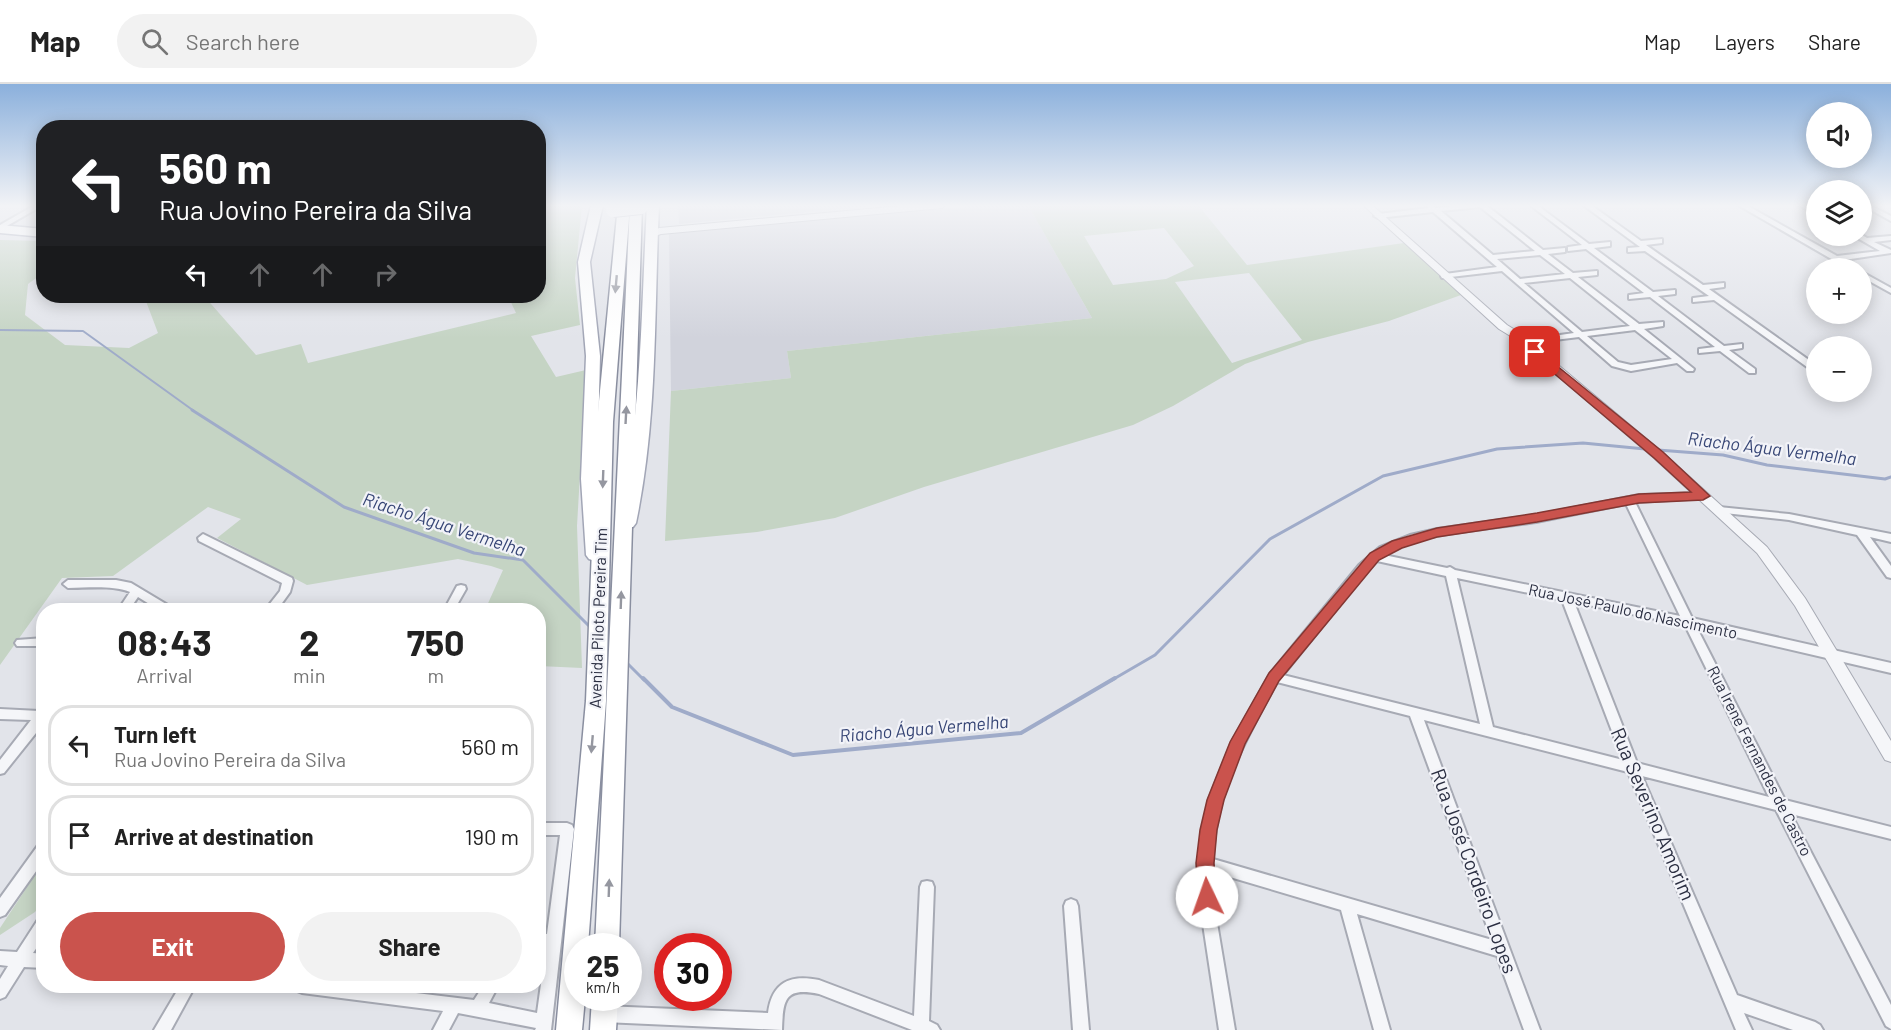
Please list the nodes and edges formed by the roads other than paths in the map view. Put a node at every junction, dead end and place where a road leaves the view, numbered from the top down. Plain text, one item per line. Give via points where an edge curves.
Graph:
1 (590, 249) edge
2 (607, 249) edge
3 (641, 249) edge
4 (651, 249) edge
5 (1421, 249) edge
6 (1480, 249) edge
7 (1538, 249) edge
8 (1565, 249) edge
9 (1592, 249) edge
10 (1638, 249) edge
11 (1650, 249) edge
12 (1818, 249) edge
13 (1631, 250) dead end
14 (1542, 252) junction
15 (1890, 253) edge
16 (1490, 258) junction
17 (1833, 258) edge
18 (1844, 258) edge
19 (1502, 269) junction
20 (1594, 273) dead end
21 (1450, 275) junction
22 (1571, 275) junction
23 (1872, 280) edge
24 (1518, 281) junction
25 (1721, 285) dead end
26 (1701, 288) junction
27 (1891, 291) edge
28 (1672, 292) dead end
29 (1651, 294) junction
30 (1632, 297) dead end
31 (1715, 298) junction
32 (1696, 300) dead end
33 (1660, 324) dead end
34 (1636, 327) junction
35 (1580, 333) junction
36 (1521, 338) junction
37 (1739, 346) dead end
38 (1722, 348) junction
39 (1702, 351) dead end
40 (1678, 360) junction
41 (1806, 362) edge
42 (1690, 369) dead end
43 (1752, 371) dead end
44 (1703, 496) junction
45 (1630, 501) junction
46 (1719, 510) junction
47 (1861, 532) junction
48 (623, 536) junction
49 (203, 538) dead end
50 (1891, 538) edge
51 (1374, 557) junction
52 (1450, 571) junction
53 (1891, 574) edge
54 (68, 584) dead end
55 (461, 589) dead end
56 (136, 591) junction
57 (599, 592) junction
58 (1566, 596) junction
59 (128, 603) edge
60 (156, 603) edge
61 (276, 603) edge
62 (453, 603) edge
63 (1691, 622) junction
64 (36, 642) edge
65 (21, 643) dead end
66 (609, 646) junction
67 (1833, 656) junction
68 (1891, 668) edge
69 (1274, 677) junction
70 (1415, 713) junction
71 (0, 714) edge
72 (36, 715) edge
73 (36, 724) edge
74 (1488, 732) junction
75 (1891, 755) edge
76 (1632, 766) junction
77 (0, 769) edge
78 (1782, 806) junction
79 (546, 829) edge
80 (1891, 833) edge
81 (36, 859) edge
82 (1205, 863) junction
83 (927, 887) dead end
84 (1347, 905) junction
85 (1071, 906) dead end
86 (0, 910) edge
87 (607, 933) edge
88 (36, 935) edge
89 (546, 941) edge
90 (1504, 951) junction
91 (0, 958) edge
92 (20, 959) junction
93 (36, 960) edge
94 (0, 992) edge
95 (184, 993) edge
96 (355, 993) edge
97 (487, 993) edge
98 (544, 993) edge
99 (1733, 1001) junction
100 (454, 1006) junction
101 (478, 1008) junction
102 (604, 1014) edge
103 (1891, 1021) edge
104 (543, 1026) edge
105 (774, 1026) edge
106 (925, 1029) edge
107 (162, 1030) edge
108 (441, 1030) edge
109 (569, 1030) edge
110 (1081, 1030) edge
111 (1227, 1030) edge
112 (1382, 1030) edge
113 (1532, 1030) edge
114 (1744, 1030) edge
115 (1815, 1030) edge

1 - 57 main road via 584,262 593,356 589,479
2 -> 57 main road, Avenida Piloto Pereira Tim
48 -> 3 main road, Avenida Piloto Pereira Tim via 625,433
4 - 48 main road via 642,449
5 - 21 street
6 - 16 street
7 - 14 street
8 - 14 street
9 - 29 street
10 - 13 street
11 - 26 street
12 - 17 street
14 - 16 street
14 - 22 street
15 - 18 street
16 - 19 street
19 - 21 street
19 - 24 street
20 - 22 street
21 - 36 street via 1503,327
22 - 24 street
22 - 34 street
23 - 27 street
24 - 35 street
25 - 26 street
26 - 31 street
28 - 29 street
29 - 30 street
29 - 38 street
31 - 32 street
31 - 41 street
33 - 34 street
34 - 35 street
34 - 40 street
35 - 36 street
35 - 40 street via 1623,368
36 - 44 street
37 - 38 street
38 - 39 street
38 - 43 street
40 - 42 street
44 - 45 street
44 - 46 street
45 - 51 street via 1437,533 1397,544
45 - 63 street, Rua Irene Fernandes de Castro
46 - 47 street via 1789,517
46 - 67 street via 1750,537 1780,572
47 - 50 street
47 - 53 street
66 -> 48 main road, Avenida Piloto Pereira Tim
49 - 61 street via 288,581
51 - 52 street, Rua José Paulo do Nascimento
51 - 69 street
52 - 58 street, Rua José Paulo do Nascimento
52 - 74 street
54 - 56 street via 116,584
55 - 62 street
56 - 59 street
56 - 60 street
57 - 66 main road, Avenida Piloto Pereira Tim
58 - 63 street, Rua José Paulo do Nascimento
58 - 76 street, Rua Severino Amorim
63 - 67 street, Rua José Paulo do Nascimento
63 - 78 street, Rua Irene Fernandes de Castro
64 - 65 street
87 -> 66 main road, Avenida Piloto Pereira Tim
66 -> 109 main road, Avenida Piloto Pereira Tim via 596,701
67 - 68 street, Rua José Paulo do Nascimento
67 - 75 street
69 - 70 street
69 - 82 street via 1238,742 1223,780 1209,830
70 - 74 street
70 - 90 street, Rua José Cordeiro Lopes
71 - 72 street
73 - 77 street
74 - 76 street
76 - 78 street
76 - 99 street, Rua Severino Amorim
78 - 80 street
78 - 103 street, Rua Irene Fernandes de Castro
79 - 89 street via 567,829
81 - 86 street
82 - 84 street
82 - 111 street via 1208,911
83 - 106 street
84 - 90 street
84 - 112 street
85 - 110 street
88 - 92 street
90 - 113 street, Rua José Cordeiro Lopes
91 - 92 street
92 - 93 street
92 - 94 street
95 - 107 street
96 - 100 street
97 - 101 street
98 - 104 street
99 - 114 street, Rua Severino Amorim
99 - 115 street
100 - 101 street
100 - 108 street
101 - 104 street
102 - 105 street
105 - 106 street via 777,999 788,987 800,983

